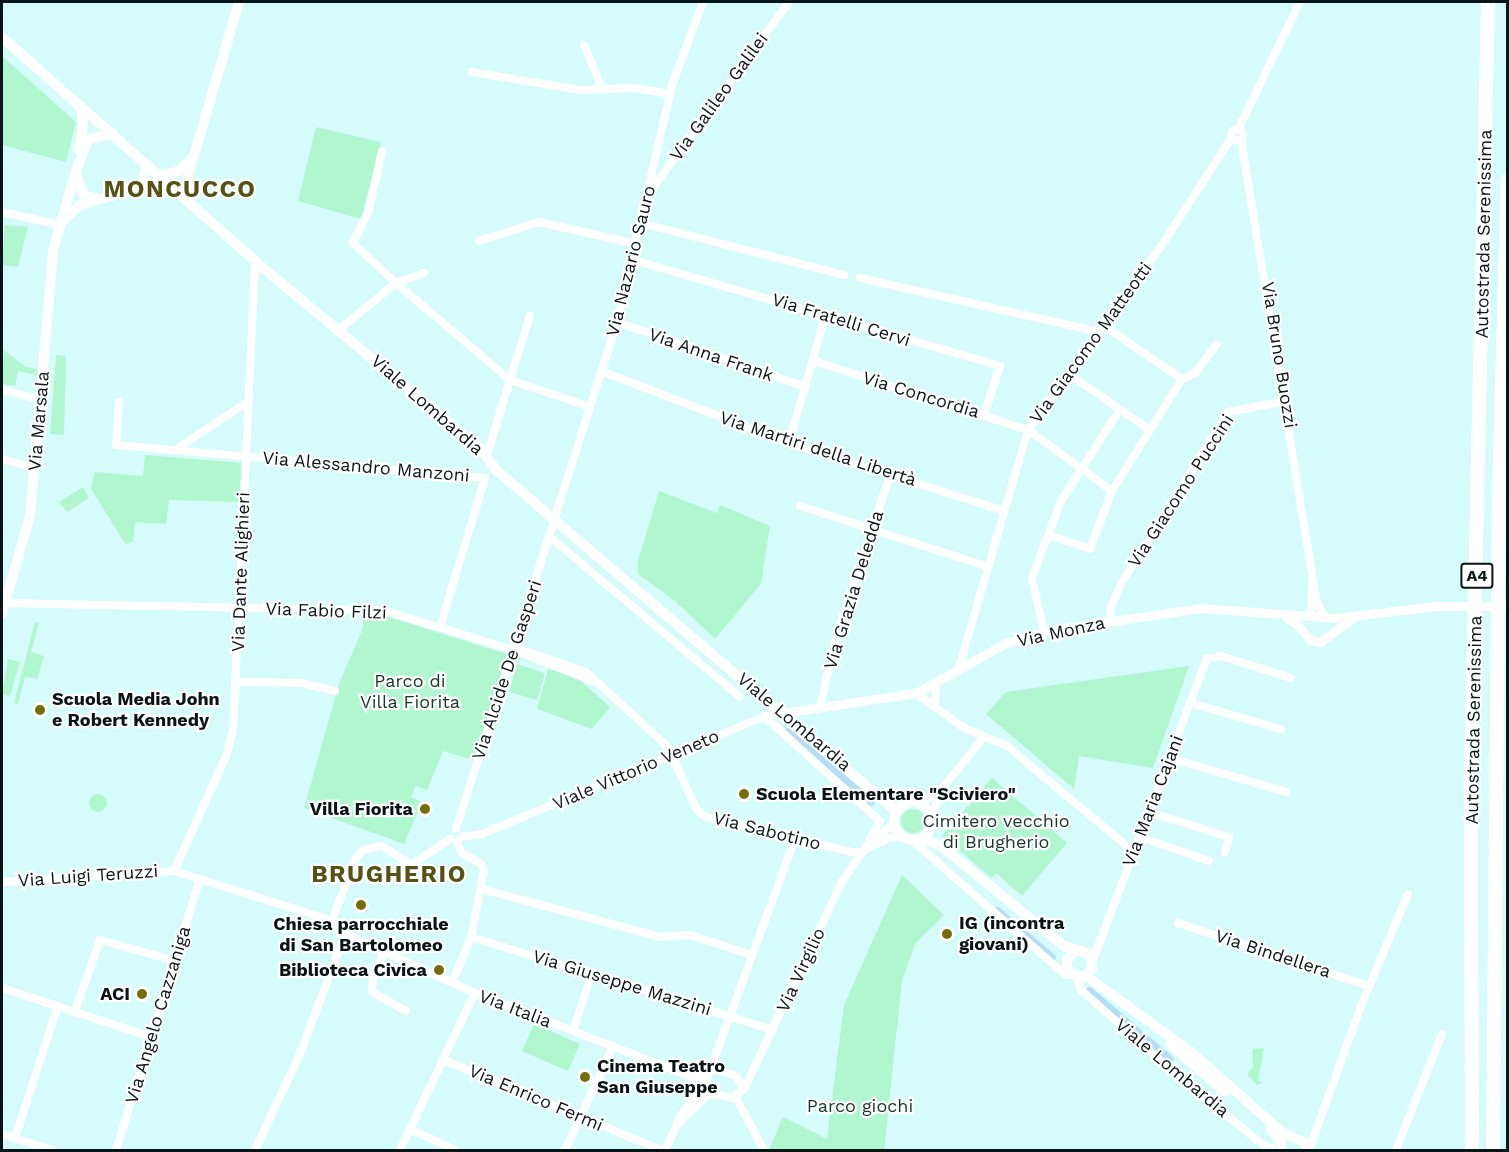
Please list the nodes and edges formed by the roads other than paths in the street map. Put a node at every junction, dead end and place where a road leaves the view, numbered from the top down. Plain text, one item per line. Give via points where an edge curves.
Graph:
1 (239, 2) edge
2 (703, 2) edge
3 (789, 2) edge
4 (1300, 2) edge
5 (1488, 2) edge
6 (2, 38) edge
7 (584, 45) dead end
8 (472, 72) dead end
9 (603, 90) junction
10 (670, 94) junction
11 (81, 106) junction
12 (1238, 130) junction
13 (113, 135) junction
14 (1232, 137) junction
15 (1241, 140) junction
16 (195, 151) junction
17 (382, 151) dead end
18 (78, 157) junction
19 (148, 165) junction
20 (75, 172) junction
21 (177, 172) junction
22 (159, 175) junction
23 (187, 179) junction
24 (1508, 180) edge
25 (171, 184) junction
26 (129, 192) junction
27 (649, 193) junction
28 (186, 199) junction
29 (101, 200) junction
30 (2, 212) edge
31 (641, 223) junction
32 (60, 225) junction
33 (479, 241) dead end
34 (637, 244) junction
35 (633, 260) junction
36 (255, 261) junction
37 (424, 273) dead end
38 (844, 275) dead end
39 (860, 278) dead end
40 (396, 282) junction
41 (530, 315) dead end
42 (825, 317) junction
43 (617, 322) junction
44 (340, 329) junction
45 (1101, 329) junction
46 (1217, 344) dead end
47 (814, 361) junction
48 (601, 371) junction
49 (1069, 374) junction
50 (1182, 379) junction
51 (510, 380) junction
52 (806, 387) junction
53 (2, 390) edge
54 (41, 400) junction
55 (249, 401) junction
56 (1286, 401) junction
57 (119, 402) dead end
58 (590, 407) junction
59 (1120, 409) junction
60 (984, 414) junction
61 (1028, 430) junction
62 (1150, 430) junction
63 (789, 443) junction
64 (175, 451) junction
65 (487, 455) junction
66 (246, 457) junction
67 (2, 459) edge
68 (35, 468) junction
69 (1080, 469) junction
70 (891, 473) junction
71 (1112, 491) junction
72 (800, 506) dead end
73 (1002, 510) junction
74 (556, 521) junction
75 (872, 530) junction
76 (1048, 535) junction
77 (550, 537) junction
78 (986, 566) junction
79 (1312, 572) junction
80 (2, 606) edge
81 (1508, 606) edge
82 (240, 608) junction
83 (1280, 615) junction
84 (1310, 616) junction
85 (1325, 616) junction
86 (1357, 617) junction
87 (1110, 622) junction
88 (440, 627) junction
89 (1044, 632) junction
90 (1306, 636) junction
91 (1329, 637) junction
92 (514, 650) junction
93 (958, 670) junction
94 (1291, 678) dead end
95 (236, 682) junction
96 (936, 683) junction
97 (335, 691) dead end
98 (916, 693) junction
99 (740, 697) dead end
100 (1191, 703) junction
101 (935, 705) junction
102 (820, 707) junction
103 (782, 713) junction
104 (764, 716) junction
105 (1280, 729) dead end
106 (983, 738) junction
107 (675, 756) junction
108 (1170, 758) junction
109 (942, 789) junction
110 (1286, 792) dead end
111 (880, 794) junction
112 (907, 803) junction
113 (921, 803) junction
114 (1149, 812) junction
115 (896, 817) junction
116 (932, 821) junction
117 (1140, 837) junction
118 (912, 838) junction
119 (456, 839) junction
120 (795, 839) junction
121 (940, 845) junction
122 (861, 852) junction
123 (1134, 852) junction
124 (1225, 853) dead end
125 (1209, 861) dead end
126 (174, 871) junction
127 (200, 879) junction
128 (2, 882) edge
129 (482, 889) junction
130 (1408, 894) dead end
131 (1016, 909) junction
132 (331, 922) junction
133 (1178, 923) dead end
134 (345, 934) junction
135 (471, 937) junction
136 (384, 952) junction
137 (752, 955) junction
138 (1067, 958) junction
139 (175, 961) junction
140 (1083, 965) junction
141 (592, 973) junction
142 (452, 984) junction
143 (1369, 986) junction
144 (2, 988) edge
145 (475, 993) junction
146 (58, 1006) junction
147 (406, 1011) dead end
148 (75, 1012) junction
149 (729, 1017) junction
150 (773, 1030) junction
151 (573, 1031) junction
152 (1442, 1034) dead end
153 (1162, 1035) junction
154 (151, 1037) junction
155 (614, 1046) junction
156 (444, 1060) junction
157 (707, 1077) junction
158 (744, 1089) junction
159 (716, 1094) junction
160 (736, 1098) junction
161 (581, 1117) junction
162 (678, 1124) junction
163 (1317, 1124) junction
164 (410, 1129) junction
165 (2, 1134) edge
166 (15, 1138) junction
167 (1297, 1138) junction
168 (1279, 1148) edge
169 (51, 1150) edge
170 (116, 1150) edge
171 (255, 1150) edge
172 (400, 1150) edge
173 (455, 1150) edge
174 (565, 1150) edge
175 (663, 1150) edge
176 (764, 1150) edge
177 (1309, 1150) edge
178 (1396, 1150) edge
179 (1472, 1150) edge
180 (1493, 1150) edge

1 - 16 main road
2 - 10 street, Via Nazario Sauro via 688,34
3 - 27 street, Via Galileo Galilei
4 - 12 street, Via Giacomo Matteotti
5 - 179 highway, Autostrada Serenissima / A4 via 1471,775
6 - 11 main road, Viale Lombardia
7 - 9 street
8 - 9 street
9 - 10 street via 636,88
10 - 27 street, Via Nazario Sauro
11 - 13 main road, Viale Lombardia
11 - 18 main road, Via Marsala via 83,126
12 - 14 street, Via Giacomo Matteotti
12 - 15 street via 1243,134
13 - 18 main road via 96,135
13 - 19 main road, Viale Lombardia
14 - 15 street
14 - 45 street, Via Giacomo Matteotti via 1164,242
15 - 56 street, Via Bruno Buozzi
16 - 21 main road
16 - 23 main road
17 - 40 street via 369,210 352,243
18 - 20 main road, Via Marsala
19 - 22 main road, Viale Lombardia
19 - 26 main road via 142,180
20 - 29 main road via 84,195
20 - 32 main road, Via Marsala
21 - 22 main road
21 - 25 main road
22 - 25 main road, Viale Lombardia
23 - 25 main road
23 - 28 main road
24 - 180 highway, Autostrada Serenissima / A4 via 1499,493
25 - 26 main road via 156,183
25 - 28 main road, Viale Lombardia
26 - 29 main road
27 - 31 street, Via Nazario Sauro
28 - 36 main road, Viale Lombardia
29 - 32 main road via 76,207
30 - 32 street
31 - 34 street, Via Nazario Sauro
31 - 38 street
32 - 54 main road, Via Marsala via 53,250
33 - 34 street via 539,222
34 - 35 street, Via Nazario Sauro
35 - 42 street, Via Fratelli Cervi
35 - 43 street, Via Nazario Sauro
36 - 44 main road, Viale Lombardia
36 - 55 street, Via Dante Alighieri
37 - 40 street
39 - 45 street
40 - 44 street
40 - 51 street
41 - 51 street
42 - 47 street
42 - 60 street, Via Fratelli Cervi via 1000,366
43 - 48 street, Via Nazario Sauro
43 - 52 street, Via Anna Frank
44 - 65 main road, Viale Lombardia
45 - 49 street, Via Giacomo Matteotti
45 - 50 street
46 - 50 street via 1195,373
47 - 52 street
47 - 60 street, Via Concordia
48 - 58 street, Via Nazario Sauro
48 - 63 street, Via Martiri della Libertà
49 - 59 street
49 - 61 street, Via Giacomo Matteotti
50 - 62 street
51 - 58 street
51 - 65 street
52 - 63 street
53 - 54 street
54 - 68 main road, Via Marsala
55 - 64 street
55 - 66 street, Via Dante Alighieri
56 - 79 street, Via Bruno Buozzi
56 - 87 street, Via Giacomo Puccini via 1228,412 1121,584 1111,607
57 - 64 street, Via Alessandro Manzoni via 116,445
58 - 74 street, Via Nazario Sauro
59 - 62 street
59 - 69 street
60 - 61 street, Via Concordia
61 - 69 street, Via Concordia
61 - 73 street, Via Giacomo Matteotti
62 - 71 street
63 - 70 street, Via Martiri della Libertà
64 - 66 street, Via Alessandro Manzoni
65 - 74 main road, Viale Lombardia via 496,470
66 - 82 street, Via Dante Alighieri
66 - 88 street, Via Alessandro Manzoni via 485,478
67 - 68 street
68 - 80 main road, Via Marsala via 30,516
69 - 71 street, Via Concordia
69 - 76 street
70 - 73 street, Via Martiri della Libertà
70 - 75 street, Via Grazia Deledda
71 - 76 street via 1090,549
72 - 75 street
73 - 78 street, Via Giacomo Matteotti
74 - 77 street, Via Alcide De Gasperi
74 - 103 main road, Viale Lombardia
75 - 78 street
75 - 102 street, Via Grazia Deledda via 837,633
76 - 89 street via 1032,578
77 - 92 street, Via Alcide De Gasperi
77 - 99 street, Viale Lombardia
78 - 93 street, Via Giacomo Matteotti
79 - 84 street, Via Bruno Buozzi
79 - 85 street, Via Bruno Buozzi via 1318,607
80 - 82 street, Via Fabio Filzi
81 - 86 street via 1436,606
82 - 88 street, Via Fabio Filzi via 382,610
82 - 95 street, Via Dante Alighieri
83 - 84 street, Via Monza
83 - 87 street, Via Monza via 1220,608
83 - 90 street via 1298,625
84 - 85 street
84 - 90 street via 1304,629
85 - 86 street
85 - 91 street via 1332,625
86 - 91 street
87 - 89 street, Via Monza
88 - 92 street, Via Fabio Filzi
89 - 93 street, Via Monza via 1006,643
90 - 91 street via 1320,642
92 - 107 street, Via Fabio Filzi via 576,666
92 - 119 street, Via Alcide De Gasperi
93 - 96 street, Via Monza
94 - 100 street, Via Maria Cajani via 1221,656 1207,659
95 - 97 street via 301,683
95 - 126 street, Via Dante Alighieri via 230,747
96 - 98 street, Via Monza
96 - 101 street
98 - 101 street
98 - 102 street, Via Monza
100 - 105 street
100 - 108 street, Via Maria Cajani
101 - 106 street
102 - 103 street, Via Monza
103 - 104 street, Viale Vittorio Veneto
103 - 111 main road, Viale Lombardia
104 - 107 street, Viale Vittorio Veneto
104 - 122 street, Viale Lombardia via 880,821
106 - 109 street
106 - 123 street via 1007,746
107 - 119 street, Viale Vittorio Veneto via 491,831
107 - 120 street, Via Sabotino via 697,810 706,817
108 - 110 street
108 - 114 street, Via Maria Cajani
109 - 113 street
109 - 116 street
111 - 112 main road, Viale Lombardia
111 - 115 main road, Viale Lombardia
112 - 113 main road, Viale Lombardia
112 - 115 main road
113 - 116 main road, Viale Lombardia
114 - 117 street, Via Maria Cajani
114 - 124 street via 1228,837
115 - 118 main road, Viale Lombardia
115 - 122 street, Via Virgilio
116 - 118 main road
116 - 121 main road, Viale Lombardia
117 - 123 street, Via Maria Cajani
117 - 125 street
118 - 121 main road, Viale Lombardia
118 - 122 street via 889,838
118 - 140 street, Viale Lombardia via 1065,975
119 - 129 street via 463,854 482,866
119 - 132 street via 415,864 404,864 382,846 364,849 355,860
120 - 122 street, Via Sabotino
120 - 137 street
121 - 131 main road, Viale Lombardia
122 - 150 street, Via Virgilio via 843,880
123 - 140 street, Via Maria Cajani via 1102,937
126 - 127 street
126 - 128 street, Via Luigi Teruzzi
127 - 132 street
127 - 139 street, Via Angelo Cazzaniga
129 - 135 street
129 - 137 street via 660,936 690,935
130 - 143 street
131 - 138 main road, Viale Lombardia
131 - 140 main road, Viale Lombardia
132 - 134 street, Via Italia
133 - 143 street, Via Bindellera
134 - 136 street, Via Italia
134 - 171 street via 300,1054
135 - 141 street, Via Giuseppe Mazzini
135 - 142 street
136 - 142 street, Via Italia
136 - 147 street via 372,992
137 - 149 street
138 - 140 main road
138 - 140 main road
139 - 148 street via 100,940
139 - 154 street, Via Angelo Cazzaniga
140 - 153 main road, Viale Lombardia
140 - 168 street, Viale Lombardia via 1081,990 1262,1144
141 - 149 street, Via Giuseppe Mazzini
141 - 151 street
142 - 145 street, Via Italia
143 - 163 street
144 - 146 street
145 - 151 street, Via Italia
145 - 156 street
146 - 148 street
146 - 166 street
148 - 154 street
149 - 150 street, Via Giuseppe Mazzini
149 - 157 street
150 - 158 street, Via Virgilio
151 - 155 street, Via Italia
152 - 178 street
153 - 167 main road, Viale Lombardia via 1191,1052
153 - 168 main road, Viale Lombardia via 1173,1049 1273,1130
154 - 170 street, Via Angelo Cazzaniga
155 - 157 street, Via Italia via 692,1077
155 - 161 street
156 - 161 street, Via Enrico Fermi
156 - 164 street
157 - 158 street, Via Italia via 716,1069 736,1076
157 - 159 street
157 - 162 street
158 - 160 street, Via Virgilio
159 - 160 street
159 - 162 street via 706,1096
160 - 176 street
161 - 174 street
161 - 175 street, Via Enrico Fermi
162 - 175 street
163 - 167 street
163 - 177 street
164 - 172 street
164 - 173 street
165 - 166 street
166 - 169 street
167 - 168 main road
167 - 177 main road, Viale Lombardia

